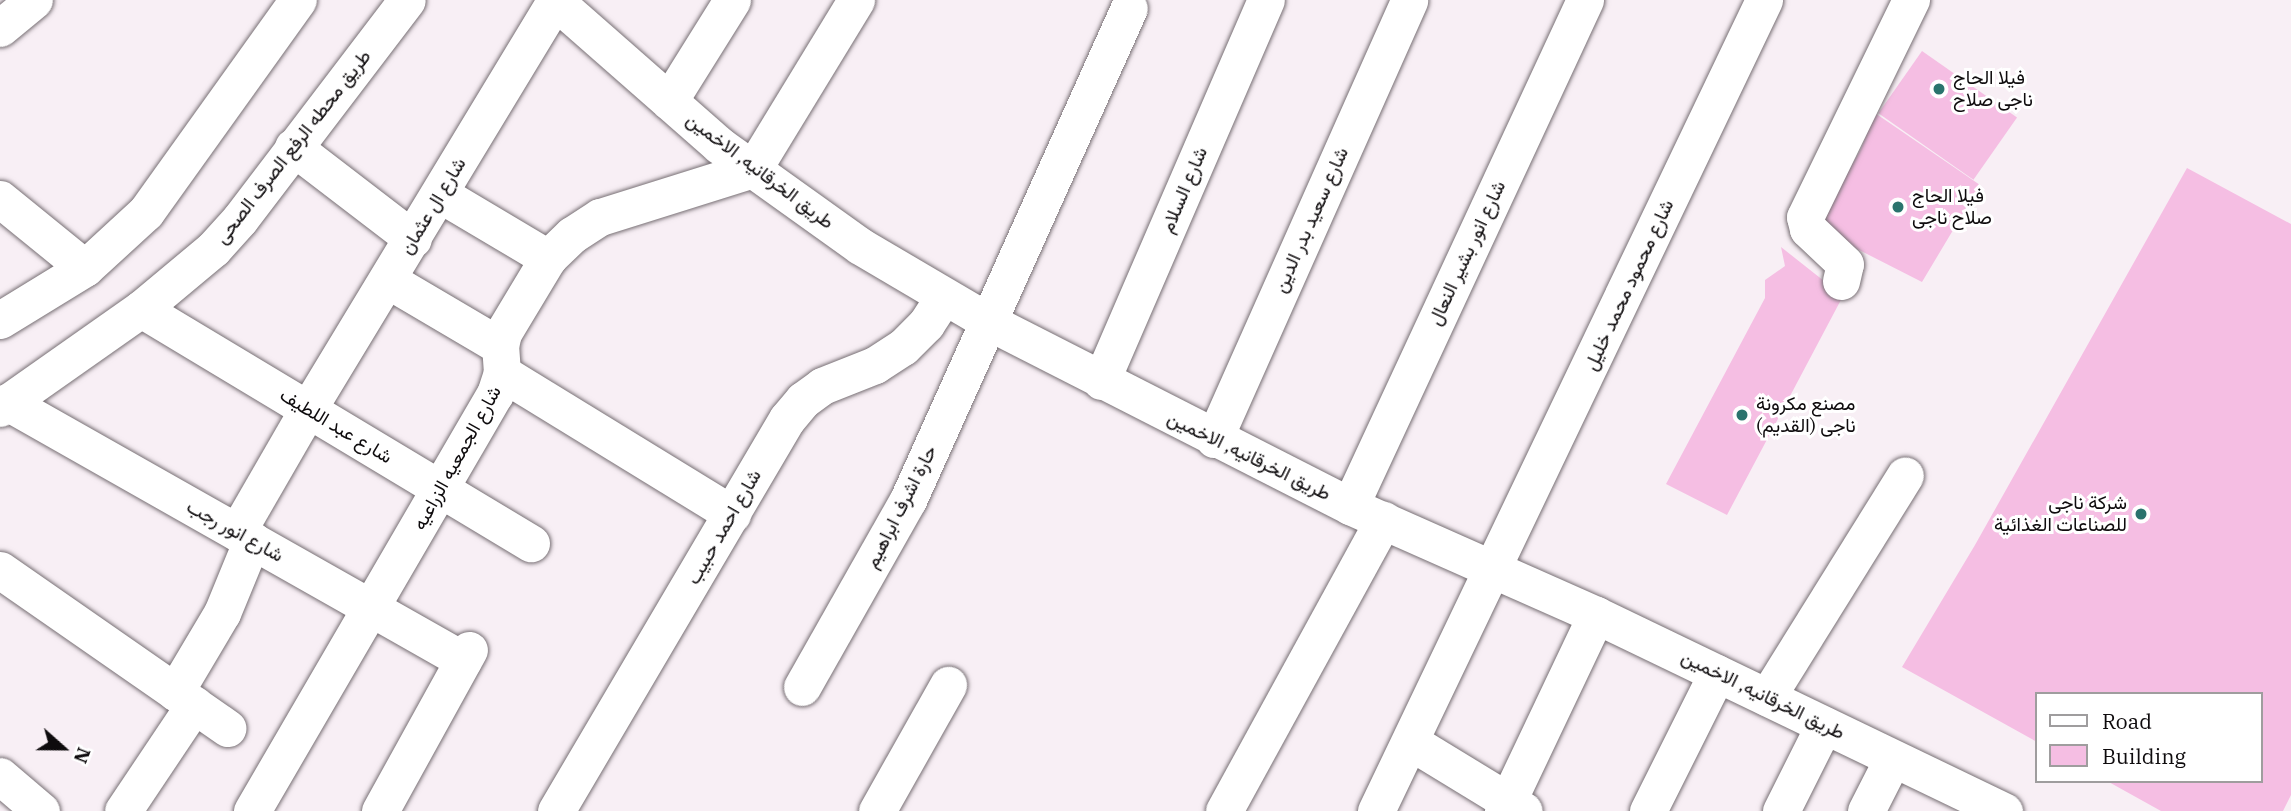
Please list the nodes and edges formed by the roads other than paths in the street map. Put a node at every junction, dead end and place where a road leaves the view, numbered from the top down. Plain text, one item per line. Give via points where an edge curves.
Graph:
1 (34, 0) edge
2 (298, 0) edge
3 (407, 0) edge
4 (555, 0) edge
5 (733, 0) edge
6 (856, 0) edge
7 (1266, 0) edge
8 (1409, 0) edge
9 (1585, 0) edge
10 (1764, 0) edge
11 (1911, 0) edge
12 (1129, 8) dead end
13 (0, 28) edge
14 (669, 102) junction
15 (293, 148) junction
16 (752, 169) junction
17 (440, 194) junction
18 (0, 199) edge
19 (413, 239) junction
20 (548, 258) junction
21 (85, 268) junction
22 (387, 280) junction
23 (1840, 281) dead end
24 (944, 296) junction
25 (141, 309) junction
26 (0, 320) edge
27 (989, 322) junction
28 (501, 359) junction
29 (1101, 381) junction
30 (3, 405) edge
31 (308, 409) junction
32 (1214, 439) junction
33 (1905, 475) dead end
34 (441, 489) junction
35 (1350, 506) junction
36 (732, 514) junction
37 (1383, 520) junction
38 (245, 536) junction
39 (531, 543) dead end
40 (1494, 569) junction
41 (0, 570) edge
42 (371, 607) junction
43 (1596, 615) junction
44 (1717, 673) junction
45 (948, 685) dead end
46 (802, 687) dead end
47 (1767, 697) junction
48 (184, 699) junction
49 (1824, 725) junction
50 (227, 728) dead end
51 (1410, 742) junction
52 (1892, 758) junction
53 (0, 776) edge
54 (1512, 808) edge
55 (41, 811) edge
56 (123, 811) edge
57 (252, 811) edge
58 (380, 811) edge
59 (556, 811) edge
60 (877, 811) edge
61 (1224, 811) edge
62 (1376, 811) edge
63 (1648, 811) edge
64 (1781, 811) edge
65 (1866, 811) edge
66 (2004, 811) edge

1 - 13 street
2 - 21 street via 146,212
3 - 15 street, طريق محطه الرفع الصرف الصحى
4 - 14 street, طريق الخرقانيه, الاخمين
4 - 17 street, شارع ال عثمان
5 - 14 street
6 - 16 street
7 - 29 street, شارع السلام
8 - 32 street, شارع سعيد بدر الدين
9 - 35 street, شارع انور بشير النعال
10 - 40 street, شارع محمود محمد خليل
11 - 23 street via 1805,218 1808,229 1845,264
12 - 27 street, حارة اشرف ابراهيم
14 - 16 street, طريق الخرقانيه, الاخمين
15 - 19 street
15 - 25 street, طريق محطه الرفع الصرف الصحى via 213,249
16 - 20 street, شارع الجمعيه الزراعيه via 600,217
16 - 24 street, طريق الخرقانيه, الاخمين via 860,246
17 - 19 street, شارع ال عثمان
17 - 20 street
18 - 21 street
19 - 22 street, شارع ال عثمان
20 - 28 street, شارع الجمعيه الزراعيه via 503,333
21 - 26 street
22 - 28 street
22 - 31 street, شارع ال عثمان
24 - 27 street, طريق الخرقانيه, الاخمين
24 - 36 street, شارع احمد حبيب via 926,324 903,347 803,400 787,419
25 - 30 street, طريق محطه الرفع الصرف الصحى
25 - 31 street, شارع عبد اللطيف
27 - 29 street, طريق الخرقانيه, الاخمين
27 - 46 street, حارة اشرف ابراهيم via 908,500
28 - 34 street, شارع الجمعيه الزراعيه via 495,394
28 - 36 street
29 - 32 street, طريق الخرقانيه, الاخمين
30 - 38 street, شارع انور رجب
31 - 34 street, شارع عبد اللطيف
31 - 38 street, شارع ال عثمان
32 - 35 street, طريق الخرقانيه, الاخمين
33 - 47 street
34 - 39 street, شارع عبد اللطيف
34 - 42 street, شارع الجمعيه الزراعيه
35 - 37 street, طريق الخرقانيه, الاخمين
36 - 59 street, شارع احمد حبيب
37 - 40 street, طريق الخرقانيه, الاخمين
37 - 61 street
38 - 42 street, شارع انور رجب
38 - 48 street, شارع ال عثمان via 222,614
40 - 43 street, طريق الخرقانيه, الاخمين
40 - 51 street, شارع محمود محمد خليل
41 - 48 street
42 - 57 street, شارع الجمعيه الزراعيه
42 - 58 street, شارع انور رجب via 466,655
43 - 44 street, طريق الخرقانيه, الاخمين
43 - 54 street
44 - 47 street, طريق الخرقانيه, الاخمين
44 - 63 street
45 - 60 street
47 - 49 street, طريق الخرقانيه, الاخمين
48 - 50 street
48 - 56 street, شارع ال عثمان
49 - 52 street, طريق الخرقانيه, الاخمين
49 - 64 street
51 - 54 street
51 - 62 street, شارع محمود محمد خليل
52 - 65 street
52 - 66 street, طريق الخرقانيه, الاخمين
53 - 55 street

